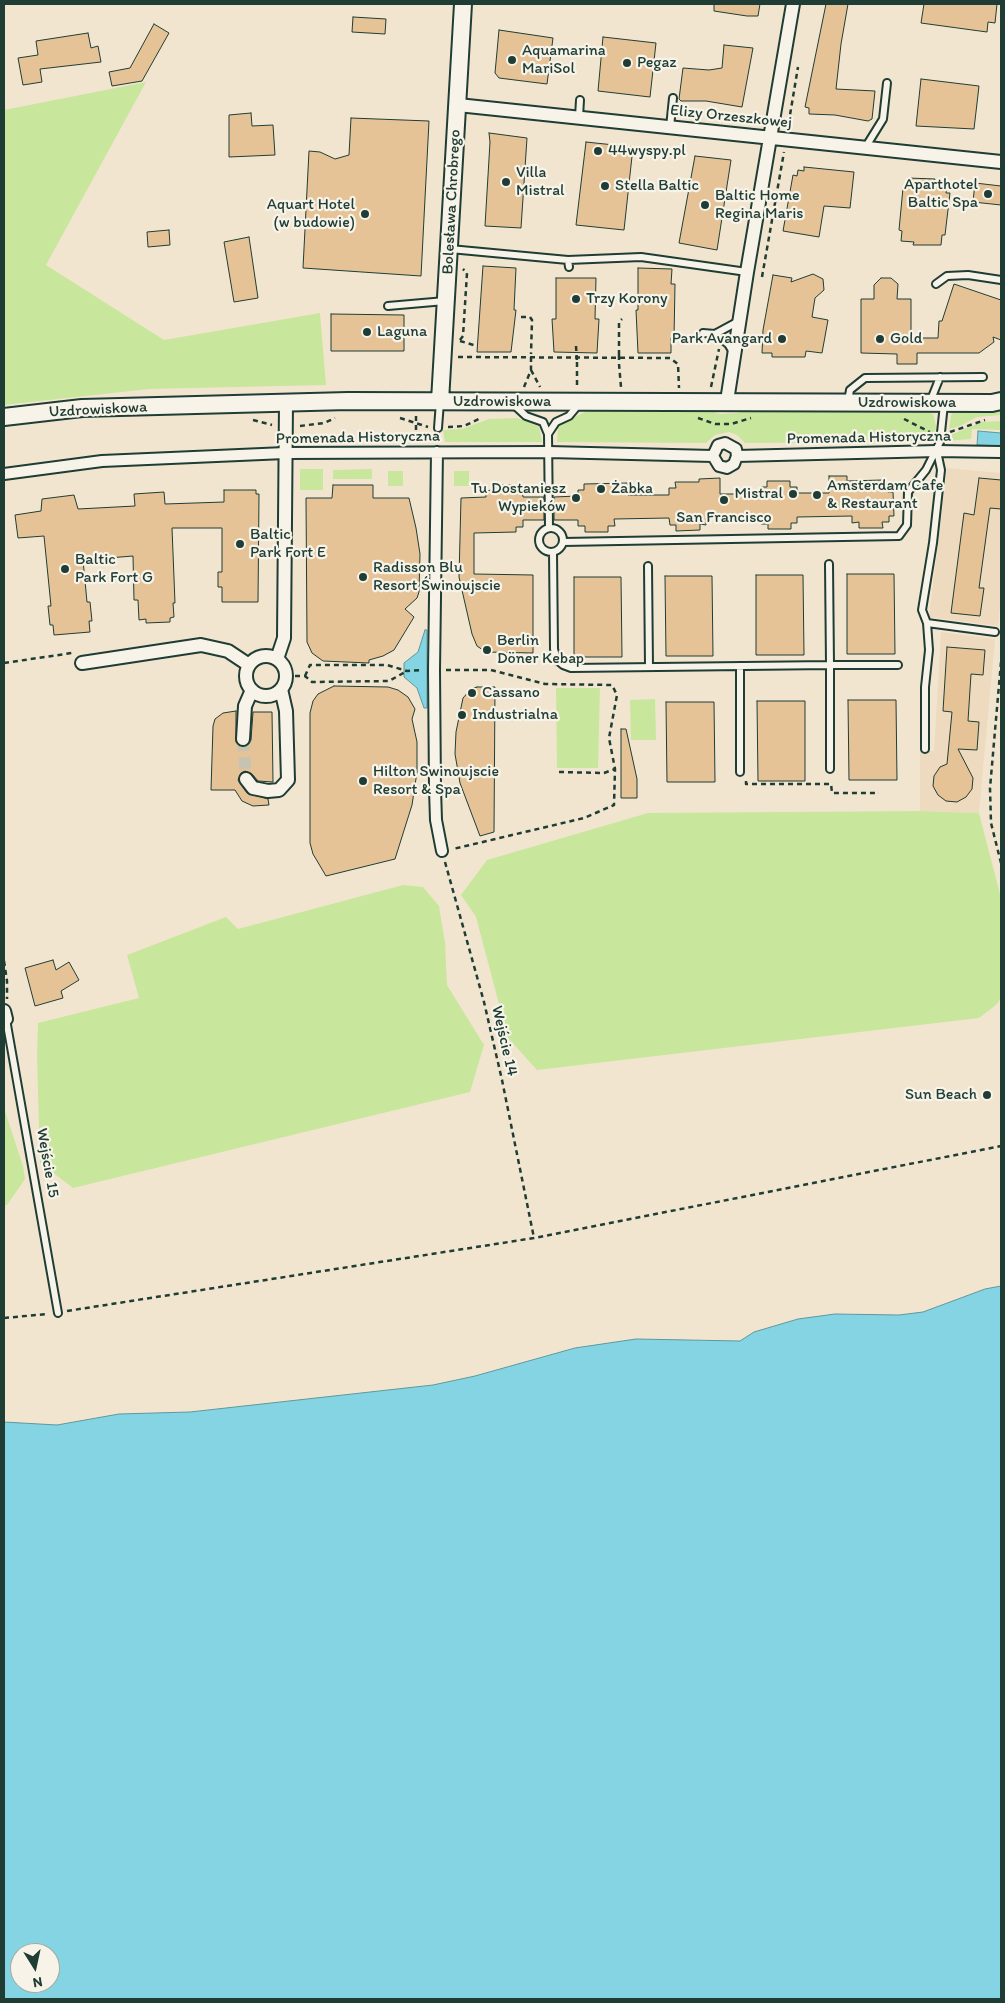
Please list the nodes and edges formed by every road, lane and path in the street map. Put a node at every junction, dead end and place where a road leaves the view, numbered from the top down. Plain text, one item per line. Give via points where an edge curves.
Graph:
1 (463, 4) edge
2 (793, 4) edge
3 (887, 83) dead end
4 (673, 98) dead end
5 (580, 100) dead end
6 (458, 105) junction
7 (579, 118) junction
8 (789, 121) dead end
9 (670, 127) junction
10 (769, 138) junction
11 (787, 140) junction
12 (865, 148) junction
13 (1001, 162) edge
14 (450, 249) junction
15 (568, 260) junction
16 (569, 267) dead end
17 (747, 272) junction
18 (1001, 280) edge
19 (936, 284) dead end
20 (760, 285) dead end
21 (446, 301) junction
22 (388, 306) dead end
23 (521, 317) dead end
24 (622, 319) dead end
25 (739, 321) junction
26 (703, 333) dead end
27 (715, 334) junction
28 (461, 343) dead end
29 (478, 346) dead end
30 (576, 346) dead end
31 (733, 353) junction
32 (454, 358) dead end
33 (531, 370) junction
34 (940, 377) junction
35 (983, 377) dead end
36 (524, 388) dead end
37 (541, 389) dead end
38 (621, 389) dead end
39 (679, 389) dead end
40 (579, 396) junction
41 (416, 401) junction
42 (440, 401) junction
43 (727, 401) junction
44 (1001, 401) edge
45 (512, 402) junction
46 (286, 403) junction
47 (848, 403) junction
48 (937, 403) junction
49 (484, 416) dead end
50 (692, 416) dead end
51 (757, 416) dead end
52 (4, 417) edge
53 (896, 419) dead end
54 (988, 420) dead end
55 (438, 428) joint
56 (942, 432) junction
57 (548, 434) junction
58 (937, 451) junction
59 (416, 452) junction
60 (437, 452) junction
61 (549, 452) junction
62 (1001, 452) edge
63 (285, 453) junction
64 (713, 456) junction
65 (738, 456) junction
66 (4, 474) edge
67 (549, 528) junction
68 (563, 542) junction
69 (553, 552) junction
70 (829, 564) dead end
71 (648, 566) dead end
72 (927, 623) junction
73 (995, 632) dead end
74 (78, 658) joint
75 (277, 659) junction
76 (1001, 662) edge
77 (4, 664) edge
78 (249, 665) junction
79 (830, 665) junction
80 (898, 665) dead end
81 (740, 666) junction
82 (649, 667) junction
83 (434, 670) junction
84 (407, 671) junction
85 (286, 676) junction
86 (305, 676) junction
87 (281, 689) junction
88 (252, 690) junction
89 (243, 739) tunnel mouth
90 (925, 749) dead end
91 (615, 769) junction
92 (830, 769) dead end
93 (559, 772) dead end
94 (740, 772) dead end
95 (246, 779) dead end
96 (746, 782) dead end
97 (879, 793) dead end
98 (467, 845) dead end
99 (442, 851) joint
100 (1001, 863) edge
101 (4, 961) edge
102 (5, 1015) edge
103 (1001, 1146) edge
104 (534, 1238) junction
105 (58, 1313) junction
106 (4, 1318) edge

1 - 6 street, Bolesława Chrobrego
2 - 10 street
3 - 12 lane via 883,119
4 - 9 lane
5 - 7 lane
6 - 7 street, Elizy Orzeszkowej
6 - 14 street, Bolesława Chrobrego
7 - 9 street, Elizy Orzeszkowej
8 - 11 path
9 - 10 street, Elizy Orzeszkowej
10 - 11 street, Elizy Orzeszkowej
10 - 17 street
11 - 12 street, Elizy Orzeszkowej
11 - 20 path
12 - 13 street, Elizy Orzeszkowej
14 - 15 lane
14 - 21 street, Bolesława Chrobrego
15 - 16 lane
15 - 17 lane via 641,257
17 - 25 street
18 - 19 lane via 968,275 946,276
21 - 22 lane
21 - 42 street, Bolesława Chrobrego
23 - 33 path, bridge via 532,320
24 - 38 path, bridge via 619,322
25 - 27 lane
25 - 31 street
26 - 27 lane
27 - 31 lane via 728,344
28 - 29 path
30 - 40 path, bridge
31 - 43 street
32 - 39 path via 670,358 678,364
33 - 36 path
33 - 37 path
34 - 35 lane
34 - 47 lane via 865,378 850,390
34 - 48 lane
40 - 43 street, Uzdrowiskowa
40 - 45 street, Uzdrowiskowa
40 - 57 lane via 568,416 556,422
41 - 42 street, Uzdrowiskowa
41 - 46 street, Uzdrowiskowa
41 - 59 path
42 - 45 street, Uzdrowiskowa
42 - 55 lane
43 - 47 street, Uzdrowiskowa
44 - 48 street, Uzdrowiskowa via 992,404
45 - 57 lane via 526,416 543,422
46 - 52 street, Uzdrowiskowa via 82,408
46 - 63 street
47 - 48 street, Uzdrowiskowa
48 - 56 lane
49 - 55 path via 464,426
50 - 51 path via 715,424 730,424
53 - 56 path via 904,419 929,432
54 - 56 path via 980,420 961,430
56 - 58 lane
57 - 61 lane
58 - 62 street, Promenada Historyczna
58 - 65 street, Promenada Historyczna
58 - 68 lane via 908,492 905,531 892,537
58 - 72 lane via 941,470 922,610
59 - 60 street, Promenada Historyczna
59 - 63 street, Promenada Historyczna
60 - 61 street, Promenada Historyczna
60 - 83 street
61 - 64 street, Promenada Historyczna
61 - 67 lane
63 - 66 street, Promenada Historyczna via 102,461
63 - 75 street via 284,638
64 - 65 street, Promenada Historyczna via 716,464 723,468 731,466
64 - 65 street via 718,445 726,443 736,449
67 - 68 lane via 560,531
67 - 69 lane via 542,533 540,542 544,549
68 - 69 lane
69 - 82 lane via 554,649 557,660 571,668
70 - 79 lane
71 - 82 lane
72 - 73 lane
72 - 90 lane
74 - 77 path
74 - 78 street via 201,645 228,650
75 - 78 street via 260,657
75 - 85 street via 284,666
76 - 100 path via 990,788 991,823
78 - 88 street via 246,676
79 - 80 lane
79 - 81 lane
79 - 92 lane
81 - 82 lane
81 - 94 lane
83 - 84 path
83 - 91 path via 491,670 545,684 612,685 616,695 609,738
83 - 99 street via 436,820
84 - 86 path via 388,681 312,682
84 - 86 path via 387,665 310,665
85 - 86 path
85 - 87 street
87 - 88 street via 264,696
87 - 95 street via 286,711 288,780 279,790 268,791 253,788
88 - 89 street via 245,706
91 - 93 path via 604,773
91 - 98 path via 614,805 584,818
96 - 97 path via 832,783 832,793
99 - 104 path, Wejście 14 via 484,1002
101 - 102 path via 7,981
102 - 105 lane, Wejście 15
103 - 104 path
104 - 105 path
105 - 106 path

